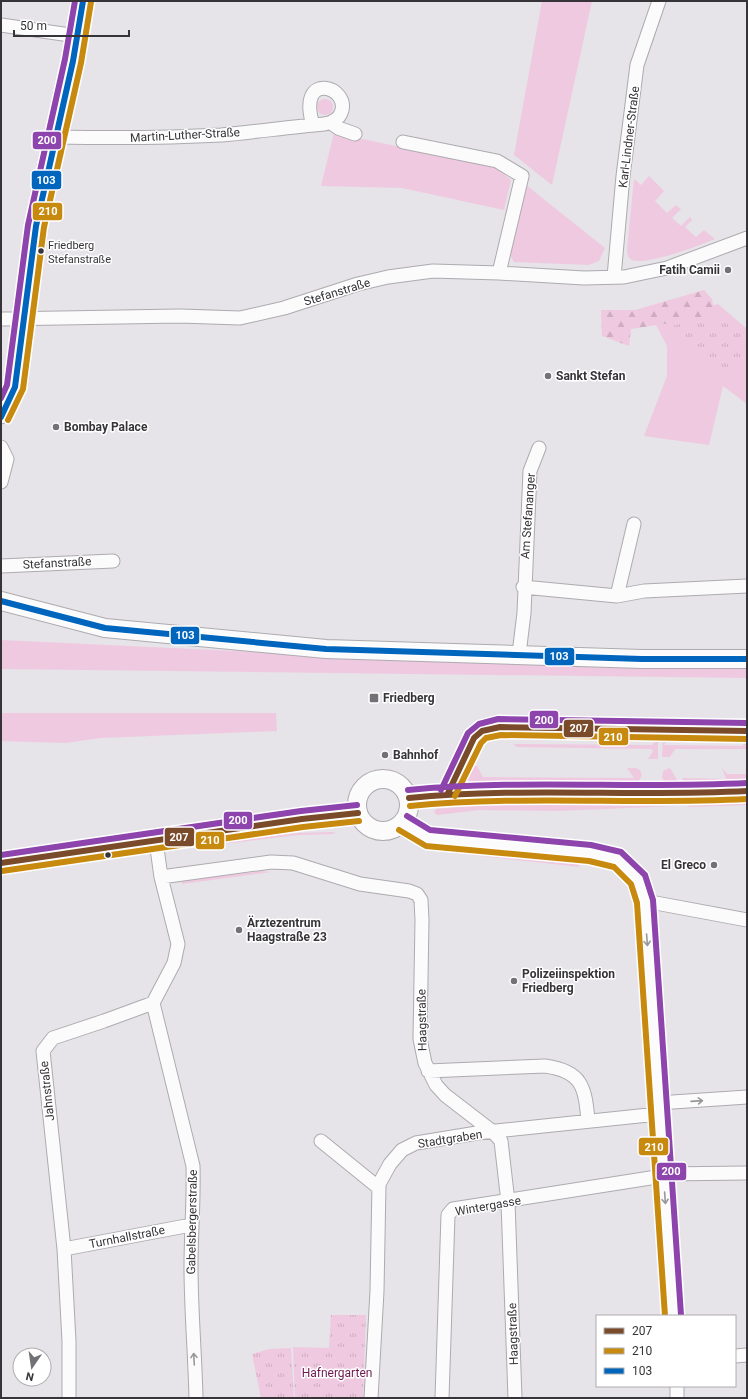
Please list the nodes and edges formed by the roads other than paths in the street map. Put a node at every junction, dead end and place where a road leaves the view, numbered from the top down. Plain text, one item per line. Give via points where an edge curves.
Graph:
1 (83, 1) edge
2 (659, 1) edge
3 (1, 25) edge
4 (77, 36) junction
5 (331, 123) junction
6 (313, 125) junction
7 (355, 134) dead end
8 (57, 137) junction
9 (403, 142) dead end
10 (747, 238) edge
11 (499, 272) junction
12 (614, 277) junction
13 (1, 319) edge
14 (22, 320) junction
15 (1, 417) edge
16 (1, 447) edge
17 (539, 448) dead end
18 (1, 482) edge
19 (634, 524) dead end
20 (113, 561) dead end
21 (1, 566) edge
22 (747, 586) edge
23 (523, 587) junction
24 (617, 596) junction
25 (1, 601) edge
26 (519, 654) junction
27 (747, 659) edge
28 (747, 791) edge
29 (408, 798) junction
30 (358, 813) junction
31 (403, 823) junction
32 (156, 841) junction
33 (1, 863) edge
34 (161, 877) junction
35 (645, 901) junction
36 (747, 920) edge
37 (153, 1003) junction
38 (428, 1071) junction
39 (747, 1097) edge
40 (658, 1108) junction
41 (588, 1120) junction
42 (493, 1132) junction
43 (321, 1141) dead end
44 (747, 1173) edge
45 (663, 1175) junction
46 (378, 1188) junction
47 (508, 1202) junction
48 (191, 1225) junction
49 (64, 1249) junction
50 (673, 1315) edge
51 (747, 1355) edge
52 (736, 1356) edge
53 (676, 1387) edge
54 (69, 1398) edge
55 (196, 1398) edge
56 (371, 1398) edge
57 (442, 1398) edge
58 (515, 1398) edge
59 (677, 1398) edge

1 - 4 street
2 - 12 street, Karl-Lindner-Straße via 637,65
3 - 4 street
4 - 8 street
5 - 6 street, Martin-Luther-Straße
5 - 6 street via 341,114 342,104 338,94 323,89 313,93 308,105
5 - 7 street
6 - 8 street, Martin-Luther-Straße via 185,136
8 - 14 street via 36,226
9 - 11 street via 498,161 522,176
10 - 12 street, Stefanstraße via 667,268
11 - 12 street, Stefanstraße via 584,278
11 - 14 street, Stefanstraße via 433,271 388,277 284,308 240,318 124,316
13 - 14 street, Stefanstraße
14 - 15 street via 14,386
16 - 18 street via 7,459
17 - 23 street, Am Stefananger via 530,471
19 - 24 street
20 - 21 street, Stefanstraße
22 - 24 street via 644,591
23 - 24 street
23 - 26 street, Am Stefananger via 524,613
25 - 26 street via 105,628 168,635 326,649
26 - 27 street
28 - 29 street via 682,794 448,793
29 - 30 street via 396,782 375,780 359,795
29 - 31 street via 410,809
30 - 31 street via 367,826 378,831 393,830
30 - 32 street
31 - 35 street via 427,838 590,853 618,860 638,880
32 - 33 street
32 - 34 street
34 - 37 street via 178,944 174,963
34 - 38 street, Haagstraße via 271,862 293,863 360,884 417,894 421,900 422,920 420,1039
35 - 36 street
35 -> 40 street
37 - 48 street, Gabelsbergerstraße via 194,1166
37 - 49 street, Jahnstraße via 52,1038 43,1051
38 - 41 street via 545,1066 559,1068 579,1080 584,1088
38 - 42 street, Haagstraße via 445,1095
40 -> 39 street, Stadtgraben
40 - 41 street, Stadtgraben
40 - 45 street
41 - 42 street, Stadtgraben
42 - 46 street, Stadtgraben via 416,1143 402,1150 390,1164
42 - 47 street, Haagstraße via 501,1142
43 - 46 street
44 - 45 street, Wintergasse
45 - 47 street, Wintergasse
45 -> 50 street
46 - 56 street, Stadtgraben via 377,1291
47 - 57 street, Wintergasse via 453,1210 448,1215
47 - 58 street, Haagstraße
48 - 49 street, Turnhallstraße
55 -> 48 street, Gabelsbergerstraße
49 - 54 street, Jahnstraße
51 - 52 street
53 - 59 street

